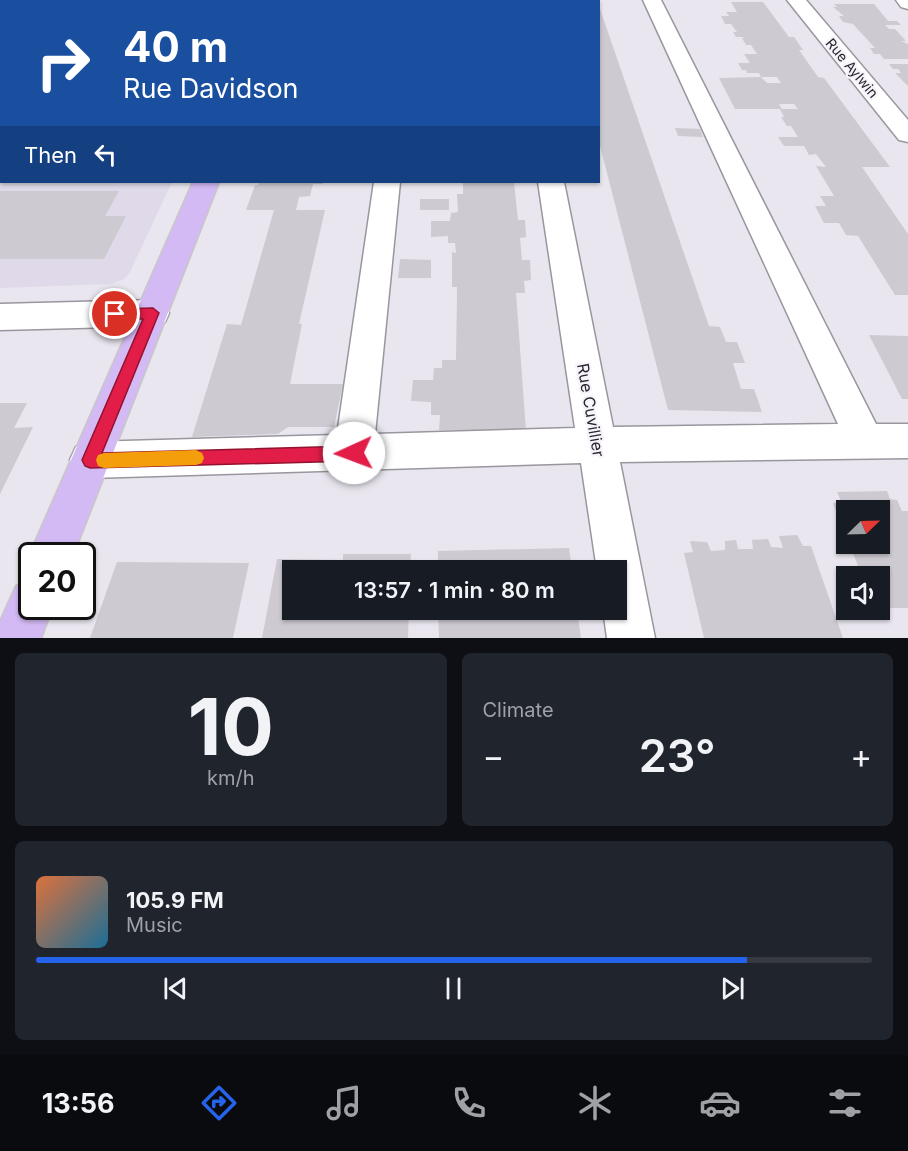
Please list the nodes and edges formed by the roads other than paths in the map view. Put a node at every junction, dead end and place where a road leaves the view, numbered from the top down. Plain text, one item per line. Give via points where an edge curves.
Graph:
1 (652, 0) edge
2 (796, 0) edge
3 (908, 135) edge
4 (206, 183) edge
5 (387, 183) edge
6 (551, 183) edge
7 (153, 313) junction
8 (0, 317) edge
9 (865, 441) junction
10 (908, 441) edge
11 (597, 445) junction
12 (354, 453) junction
13 (90, 460) junction
14 (56, 542) edge
15 (24, 620) edge
16 (16, 638) edge
17 (631, 638) edge

1 - 9 street
2 - 3 street, Rue Aylwin
4 - 7 main road
5 - 12 street
6 - 11 street, Rue Cuvillier
7 - 8 street
7 - 13 main road
9 - 10 street
9 - 11 street
11 - 12 street
11 - 17 street, Rue Cuvillier
12 - 13 street
13 - 14 main road
15 - 16 main road

